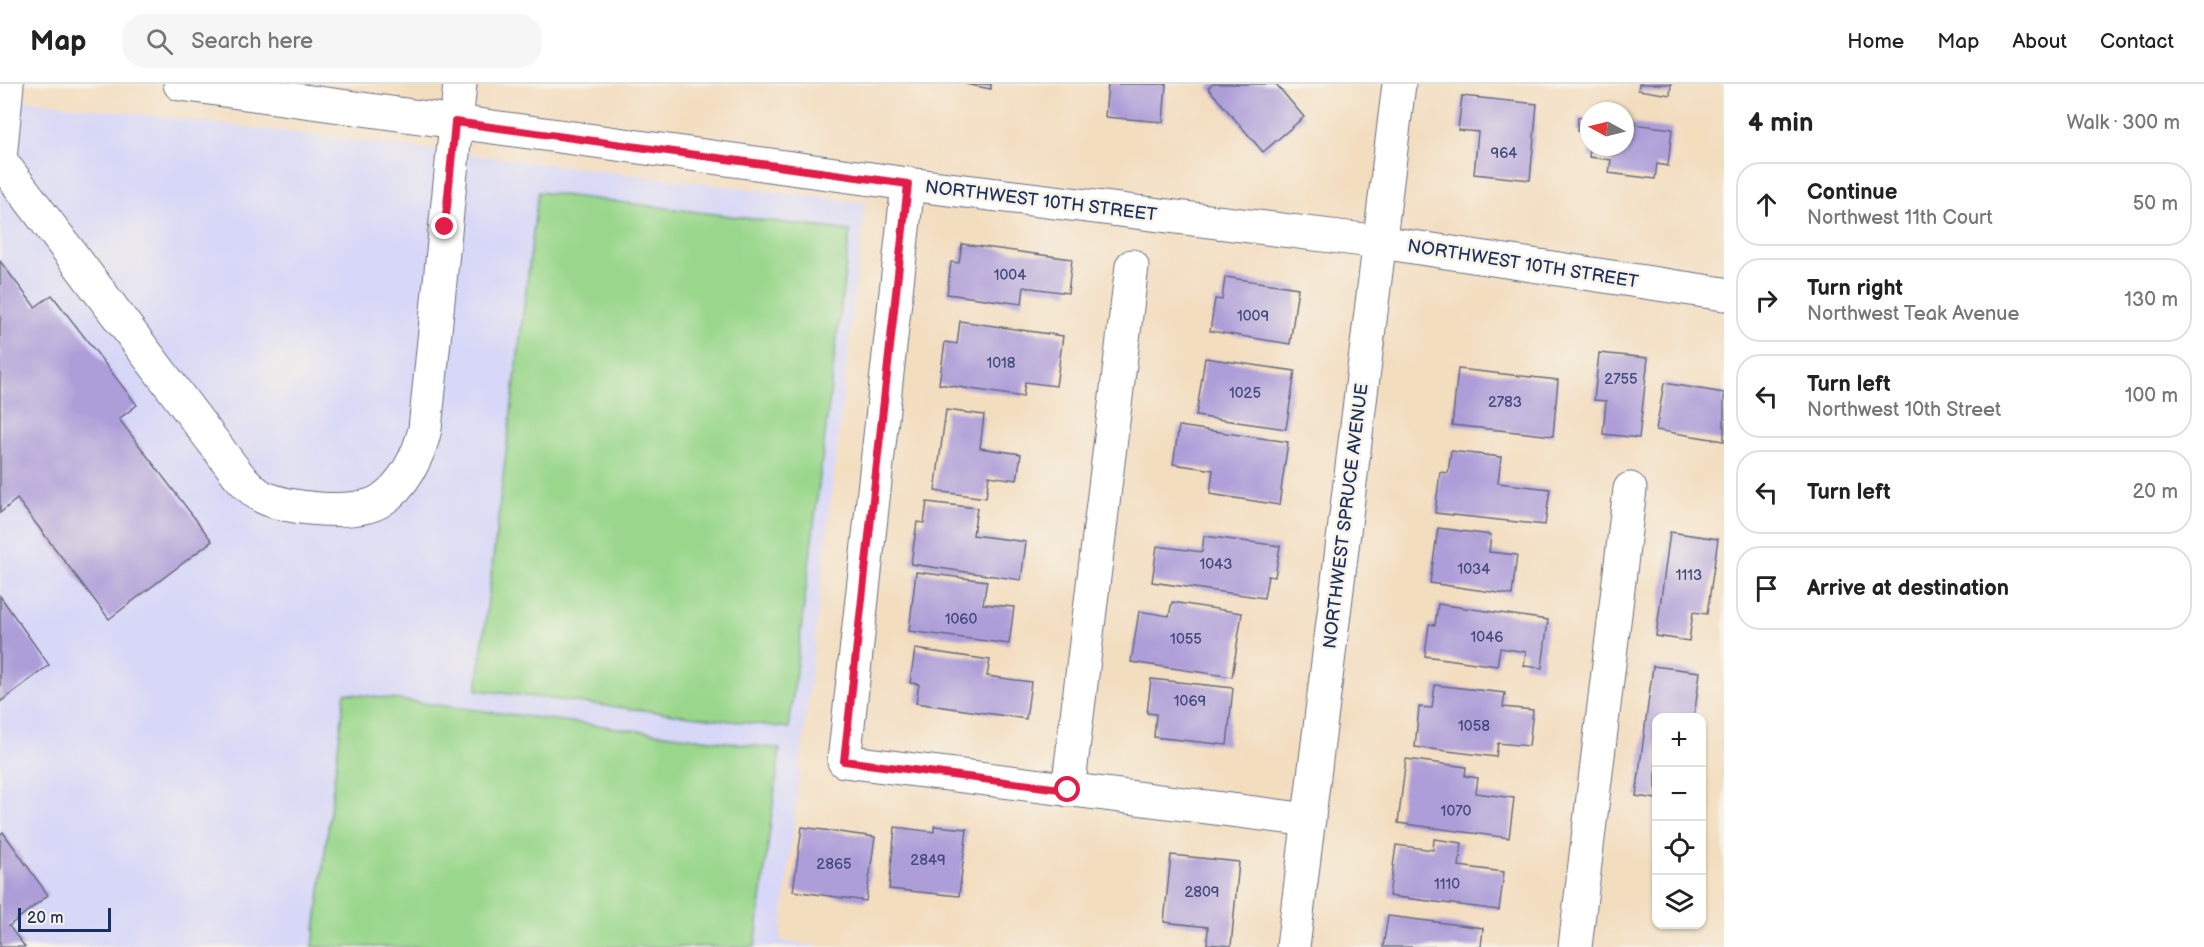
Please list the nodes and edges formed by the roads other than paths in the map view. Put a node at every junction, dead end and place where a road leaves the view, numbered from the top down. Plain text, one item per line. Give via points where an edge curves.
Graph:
1 (7, 84) edge
2 (180, 84) edge
3 (460, 84) edge
4 (1398, 84) edge
5 (455, 122) junction
6 (908, 184) junction
7 (1380, 242) junction
8 (1132, 266) dead end
9 (1723, 287) edge
10 (1630, 489) dead end
11 (1068, 790) junction
12 (1309, 820) junction
13 (1293, 947) edge
14 (1575, 947) edge

1 - 5 street via 0,160 239,476 261,496 285,505 347,509 379,502 401,481 420,449
2 - 5 street, NORTHWEST 10TH STREET
3 - 5 street
4 - 7 street, NORTHWEST SPRUCE AVENUE
5 - 6 street, NORTHWEST 10TH STREET
6 - 7 street, NORTHWEST 10TH STREET
6 - 11 street via 844,761
7 - 9 street, NORTHWEST 10TH STREET
7 - 12 street, NORTHWEST SPRUCE AVENUE
8 - 11 street
10 - 14 street
11 - 12 street
12 - 13 street, NORTHWEST SPRUCE AVENUE

